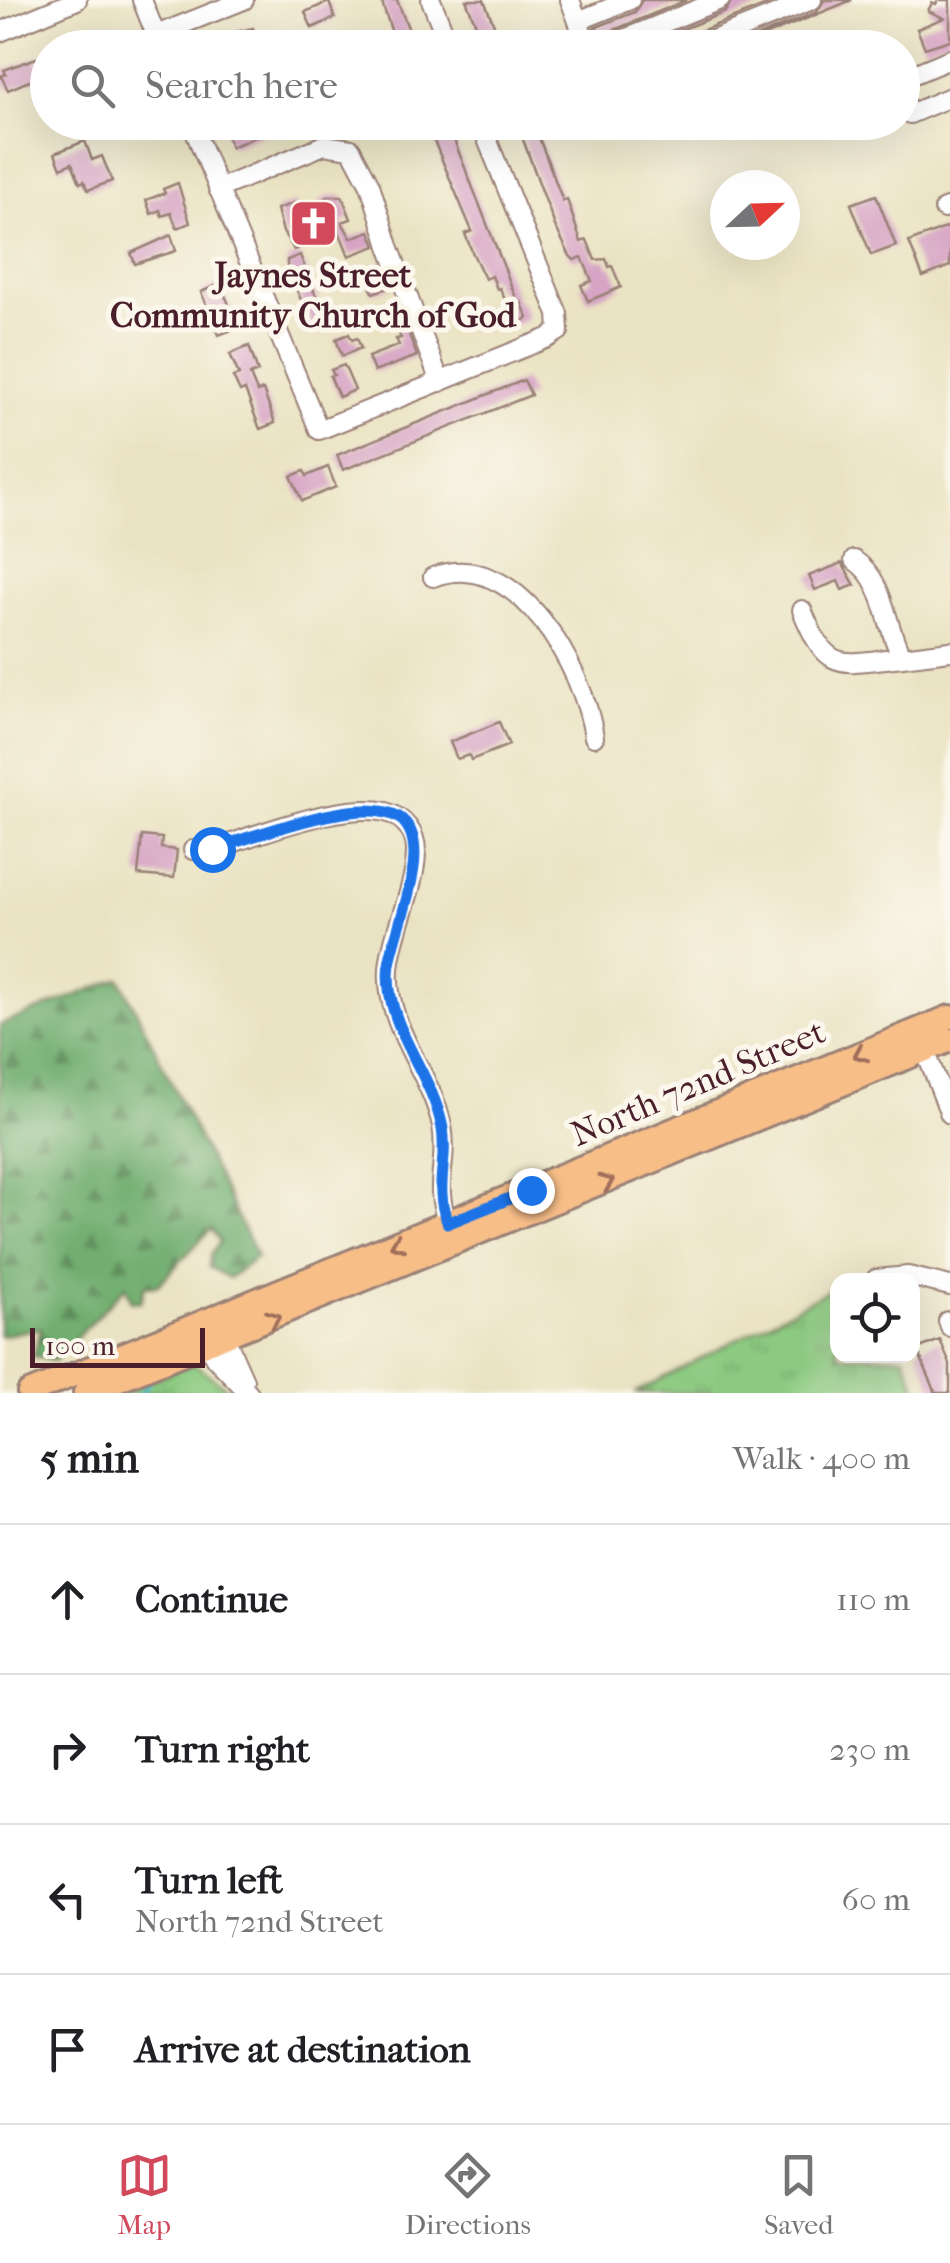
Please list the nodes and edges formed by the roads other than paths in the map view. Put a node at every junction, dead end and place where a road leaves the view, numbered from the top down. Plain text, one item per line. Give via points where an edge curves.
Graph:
1 (77, 0) edge
2 (142, 0) edge
3 (244, 0) edge
4 (430, 0) edge
5 (570, 0) edge
6 (630, 0) edge
7 (720, 0) edge
8 (812, 0) edge
9 (765, 8) edge
10 (578, 21) junction
11 (154, 30) edge
12 (182, 30) edge
13 (442, 30) edge
14 (581, 30) edge
15 (646, 30) edge
16 (725, 30) edge
17 (0, 32) edge
18 (950, 60) edge
19 (920, 72) edge
20 (950, 97) edge
21 (920, 110) edge
22 (198, 140) edge
23 (487, 140) edge
24 (218, 188) junction
25 (440, 382) junction
26 (854, 560) dead end
27 (432, 577) dead end
28 (802, 610) dead end
29 (950, 651) edge
30 (902, 656) junction
31 (594, 736) dead end
32 (193, 850) dead end
33 (950, 1017) edge
34 (921, 1040) junction
35 (950, 1040) edge
36 (949, 1107) edge
37 (448, 1223) junction
38 (920, 1279) edge
39 (950, 1286) edge
40 (212, 1331) junction
41 (29, 1393) edge
42 (86, 1393) edge
43 (250, 1393) edge

1 - 17 street
2 - 11 street
3 - 12 street
4 - 13 street
5 - 10 street
6 - 10 street
7 - 15 street
8 - 9 street
9 - 16 street
10 - 14 street
18 - 19 street
20 - 21 street
22 - 24 street
23 - 25 street via 559,330
24 - 25 street via 324,145 351,150 370,185
24 - 25 street via 319,430
26 - 30 street via 883,601
27 - 31 street via 483,574 526,604 574,669
28 - 30 street via 829,657 856,662
29 - 30 street
32 - 37 street via 359,812 392,814 409,828 416,850 389,987 442,1125 439,1192
33 - 34 main road, North 72nd Street
34 - 35 main road, North 72nd Street
34 - 36 street
34 -> 37 main road, North 72nd Street
40 -> 34 main road, North 72nd Street
37 -> 40 main road, North 72nd Street
38 - 39 street
40 - 41 main road, North 72nd Street
40 - 42 main road, North 72nd Street
40 - 43 street

